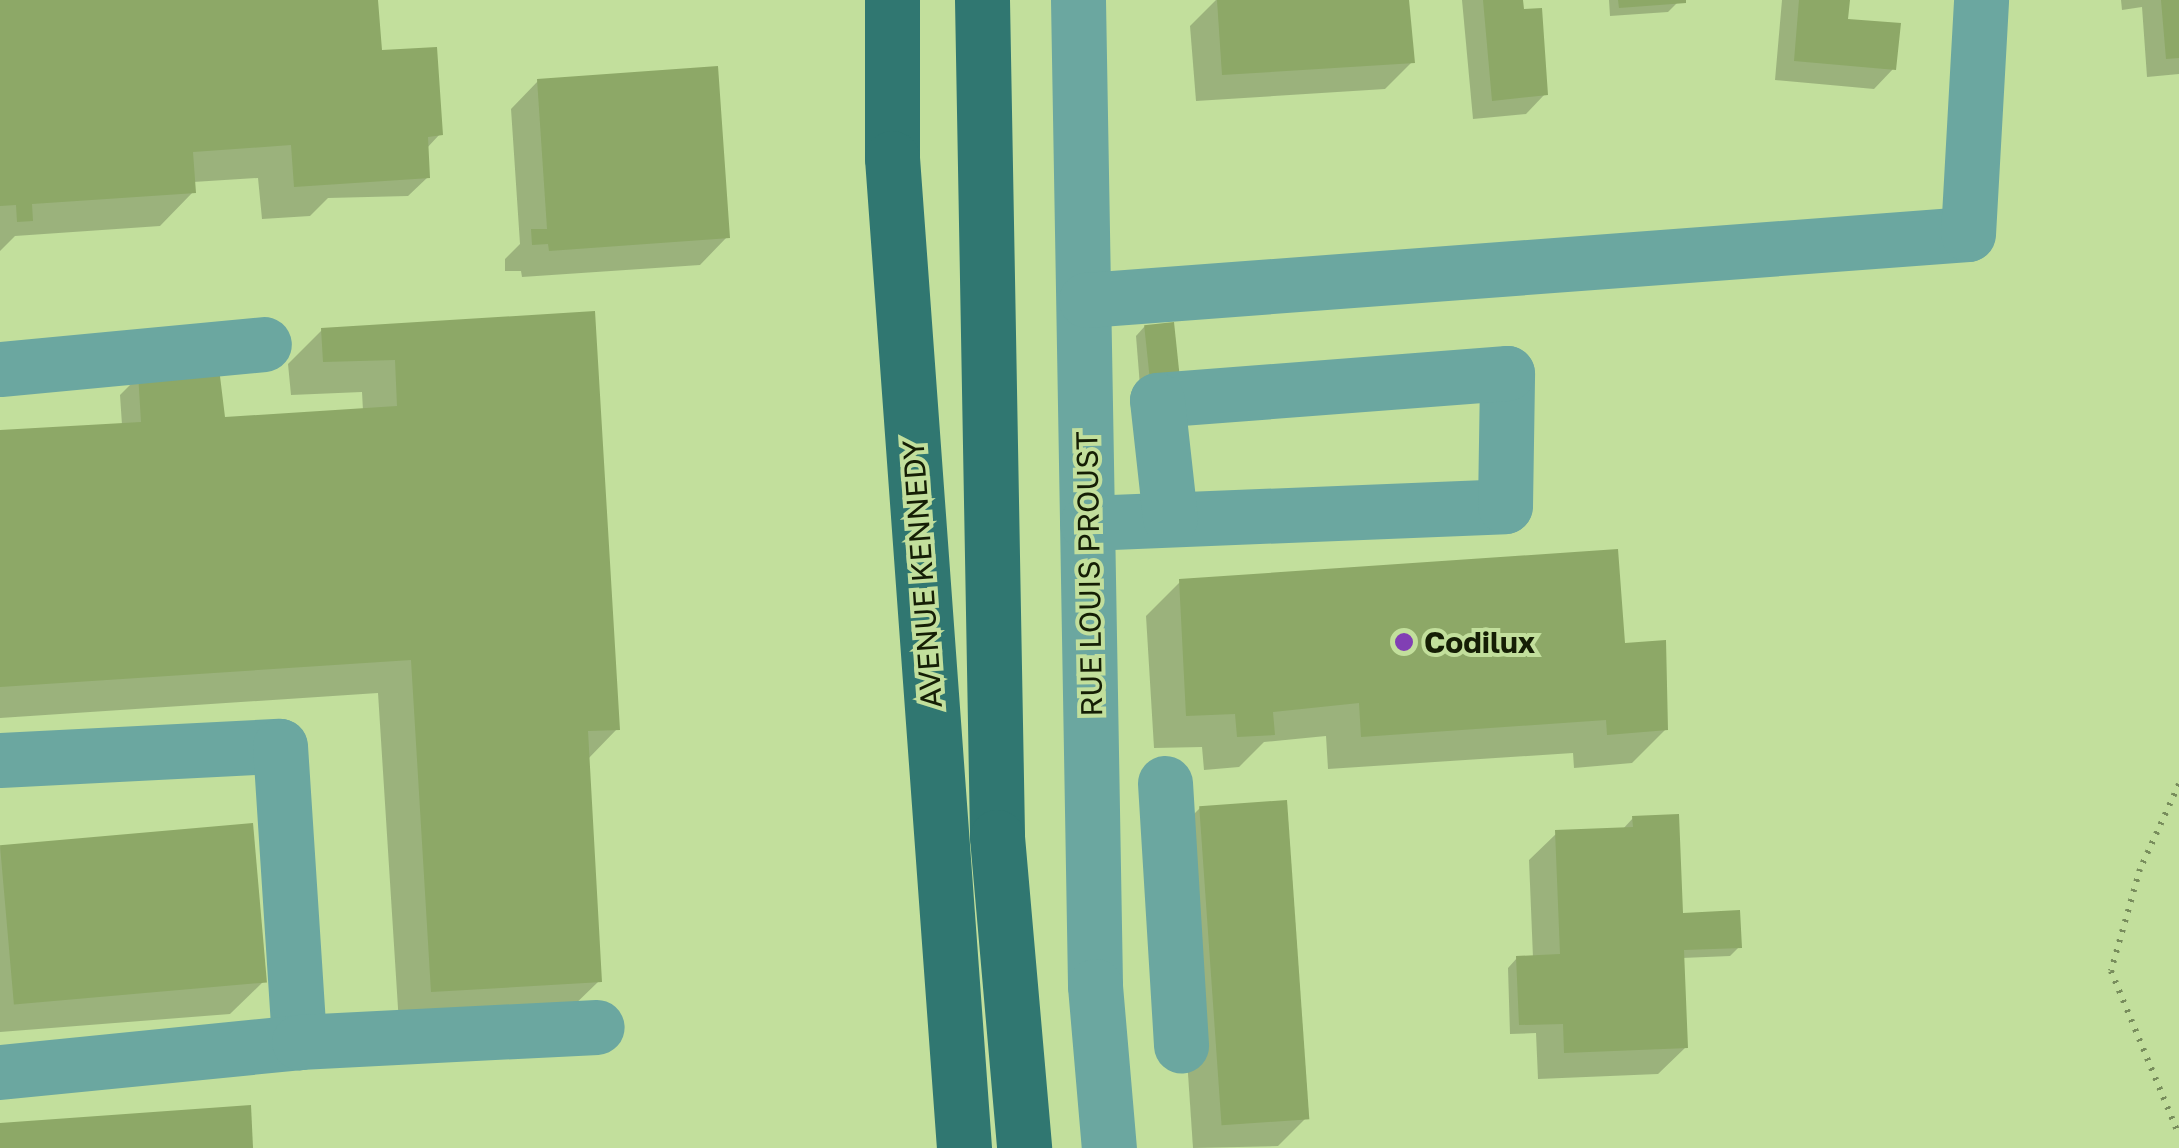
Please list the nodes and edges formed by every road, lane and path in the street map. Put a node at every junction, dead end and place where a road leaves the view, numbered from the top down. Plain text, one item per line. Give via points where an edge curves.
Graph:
1 (892, 0) edge
2 (982, 0) edge
3 (1078, 0) edge
4 (1981, 0) edge
5 (1086, 300) junction
6 (264, 344) dead end
7 (0, 369) edge
8 (1170, 518) junction
9 (1088, 523) junction
10 (0, 760) edge
11 (1164, 784) dead end
12 (2179, 784) edge
13 (597, 1027) dead end
14 (299, 1042) junction
15 (1180, 1046) dead end
16 (0, 1072) edge
17 (2179, 1135) edge
18 (964, 1148) edge
19 (1024, 1148) edge
20 (1110, 1148) edge

1 - 18 main road, AVENUE KENNEDY via 892,158
2 - 19 main road via 997,837
3 - 5 street, RUE LOUIS PROUST
4 - 5 street via 1968,234
5 - 9 street, RUE LOUIS PROUST
6 - 7 street
8 - 8 street via 1505,506 1507,373 1157,400
8 - 9 street
9 - 20 street, RUE LOUIS PROUST via 1096,986
10 - 14 street via 280,746
11 - 15 street
12 - 17 path via 2140,869 2111,971
13 - 14 street
14 - 16 street

